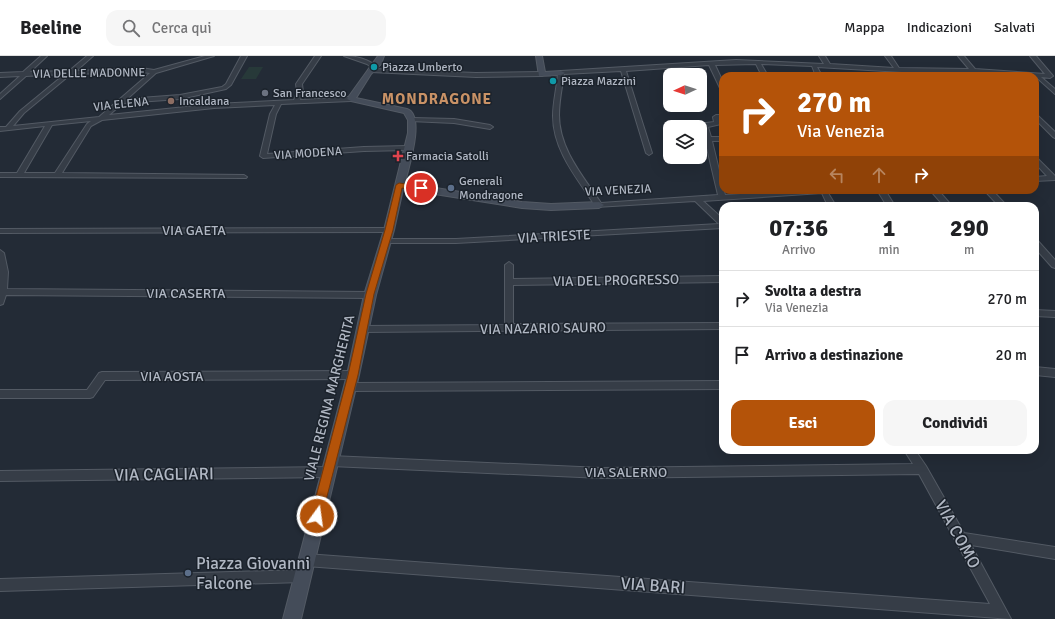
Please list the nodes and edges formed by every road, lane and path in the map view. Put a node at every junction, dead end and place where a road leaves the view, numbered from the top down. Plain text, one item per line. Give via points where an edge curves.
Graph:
1 (44, 56) edge
2 (90, 56) edge
3 (211, 56) edge
4 (244, 56) edge
5 (318, 56) edge
6 (347, 56) edge
7 (381, 56) edge
8 (539, 56) edge
9 (734, 56) edge
10 (778, 56) edge
11 (822, 56) edge
12 (888, 56) edge
13 (961, 56) edge
14 (1033, 56) edge
15 (736, 62) junction
16 (711, 63) junction
17 (758, 63) junction
18 (781, 63) junction
19 (814, 66) junction
20 (828, 66) junction
21 (373, 68) junction
22 (623, 69) junction
23 (896, 69) junction
24 (919, 70) joint
25 (959, 71) joint
26 (974, 71) junction
27 (154, 72) junction
28 (763, 72) edge
29 (817, 72) edge
30 (980, 72) edge
31 (70, 73) junction
32 (561, 73) junction
33 (25, 74) junction
34 (542, 74) junction
35 (0, 75) edge
36 (1039, 76) edge
37 (1039, 78) edge
38 (719, 80) edge
39 (1055, 92) edge
40 (0, 97) edge
41 (351, 99) junction
42 (123, 100) junction
43 (297, 101) junction
44 (279, 103) junction
45 (719, 117) edge
46 (100, 118) junction
47 (1039, 119) edge
48 (412, 120) junction
49 (50, 123) junction
50 (490, 127) dead end
51 (8, 128) junction
52 (0, 129) edge
53 (1055, 136) edge
54 (708, 139) junction
55 (719, 139) edge
56 (408, 148) junction
57 (649, 153) dead end
58 (1039, 163) edge
59 (0, 175) edge
60 (19, 175) junction
61 (57, 176) junction
62 (244, 177) dead end
63 (1053, 178) edge
64 (1039, 179) edge
65 (399, 185) junction
66 (719, 185) edge
67 (721, 194) edge
68 (773, 194) edge
69 (938, 194) edge
70 (992, 194) edge
71 (722, 197) junction
72 (697, 199) junction
73 (944, 202) edge
74 (998, 202) edge
75 (599, 205) junction
76 (719, 221) edge
77 (719, 225) edge
78 (0, 231) edge
79 (387, 236) junction
80 (1039, 247) edge
81 (0, 256) edge
82 (509, 265) dead end
83 (1055, 265) edge
84 (719, 279) edge
85 (510, 282) junction
86 (3, 292) junction
87 (370, 294) junction
88 (0, 302) edge
89 (1039, 312) edge
90 (1055, 314) edge
91 (719, 326) edge
92 (509, 328) junction
93 (363, 329) junction
94 (1039, 371) edge
95 (1055, 373) edge
96 (351, 381) junction
97 (719, 385) edge
98 (0, 394) edge
99 (912, 454) edge
100 (329, 466) junction
101 (922, 469) junction
102 (0, 476) edge
103 (960, 538) junction
104 (1055, 552) edge
105 (306, 560) junction
106 (302, 576) junction
107 (0, 585) edge
108 (1002, 615) edge
109 (292, 619) edge

1 - 33 street
2 - 31 street
3 - 27 street
4 - 42 street via 224,88 180,97
5 - 43 street via 299,84
6 - 21 street via 369,63
7 - 21 street
8 - 34 street
9 - 15 street
10 - 18 street
11 - 20 street
12 - 23 street
13 - 26 street
14 - 36 street via 1050,76
15 - 16 street
15 - 17 street
16 - 22 street
16 - 38 street
17 - 18 street
17 - 28 street
18 - 19 street
19 - 20 street
19 - 29 street
20 - 23 street
21 - 34 street via 476,75
21 - 41 street
22 - 32 street
22 - 57 street
23 - 24 street
24 - 25 street
25 - 26 street
26 - 30 street
27 - 31 street, VIA DELLE MADONNE via 141,70
27 - 42 street
31 - 33 street, VIA DELLE MADONNE
31 - 51 street via 22,112
32 - 34 street
32 - 75 street via 556,116 558,137
33 - 35 street, VIA DELLE MADONNE
33 - 40 street
37 - 39 street
41 - 43 street, VIA ELENA
41 - 48 street, VIA ELENA via 407,111
42 - 46 street
43 - 44 street, VIA ELENA
44 - 46 street, VIA ELENA via 214,106
44 - 56 street, VIA MODENA via 273,114 263,156
45 - 54 street via 716,117 718,124 708,124 705,127
46 - 49 street, VIA ELENA
46 - 61 street via 89,125
47 - 53 street
48 - 50 street via 454,121
48 - 56 street
49 - 51 street, VIA ELENA
49 - 60 street
51 - 52 street, VIA ELENA
54 - 55 street
54 - 66 street
56 - 65 street
58 - 63 street
59 - 60 street
60 - 61 street
61 - 62 street
63 - 64 street
65 - 75 street, VIA VENEZIA via 522,205
65 - 79 street, VIALE REGINA MARGHERITA
67 - 71 street
68 - 71 street, VIA VENEZIA
69 - 73 street
70 - 74 street
71 - 72 street, VIA VENEZIA
72 - 75 street, VIA VENEZIA
72 - 76 street
77 - 79 street, VIA TRIESTE via 456,242
78 - 79 street, VIA GAETA
79 - 87 street, VIALE REGINA MARGHERITA
80 - 83 street
81 - 86 street via 4,273
82 - 85 street
84 - 85 street, VIA DEL PROGRESSO
85 - 92 street
86 - 87 street, VIA CASERTA
86 - 88 street
87 - 93 street, VIALE REGINA MARGHERITA
89 - 90 street
91 - 92 street, VIA NAZARIO SAURO
92 - 93 street, VIA NAZARIO SAURO
93 - 96 street, VIALE REGINA MARGHERITA
94 - 95 street
96 - 97 street
96 - 98 street, VIA AOSTA via 102,376 90,394
96 - 100 street, VIALE REGINA MARGHERITA
99 - 101 street, VIA COMO
100 - 101 street, VIA SALERNO via 602,473
100 - 102 street, VIA CAGLIARI
100 - 105 street, VIALE REGINA MARGHERITA
101 - 103 street, VIA COMO
103 - 104 street
103 - 108 street, VIA COMO
105 - 106 street, VIALE REGINA MARGHERITA
105 - 108 street, VIA BARI
106 - 107 street
106 - 109 street, VIALE REGINA MARGHERITA

